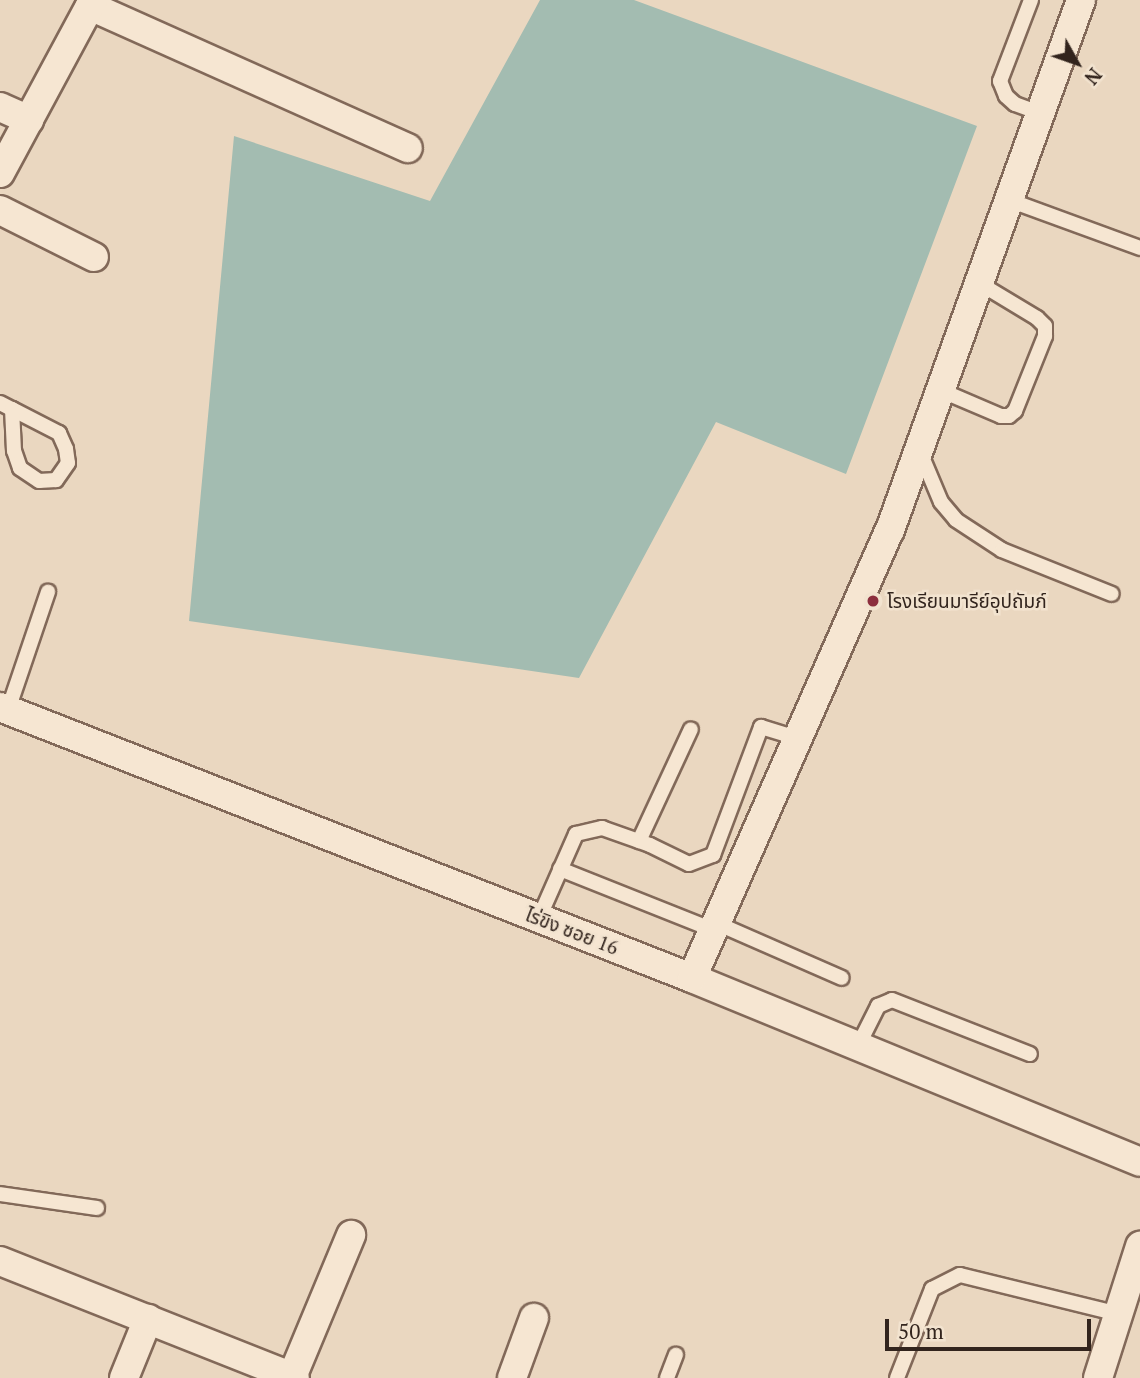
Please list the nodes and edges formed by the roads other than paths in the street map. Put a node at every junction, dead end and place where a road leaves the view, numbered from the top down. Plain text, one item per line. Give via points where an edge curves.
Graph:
1 (1031, 0) edge
2 (1081, 0) edge
3 (91, 3) edge
4 (0, 107) edge
5 (1040, 113) junction
6 (29, 120) junction
7 (408, 148) dead end
8 (0, 173) edge
9 (1009, 200) junction
10 (0, 210) edge
11 (1140, 248) edge
12 (94, 257) dead end
13 (979, 284) junction
14 (940, 390) junction
15 (6, 406) edge
16 (919, 449) junction
17 (48, 592) dead end
18 (1112, 594) dead end
19 (4, 709) edge
20 (691, 729) dead end
21 (797, 738) junction
22 (639, 841) junction
23 (561, 869) junction
24 (539, 918) junction
25 (714, 927) junction
26 (692, 978) junction
27 (842, 978) dead end
28 (858, 1046) junction
29 (1030, 1054) dead end
30 (1140, 1162) edge
31 (0, 1194) edge
32 (97, 1208) dead end
33 (351, 1235) dead end
34 (1140, 1246) edge
35 (0, 1261) edge
36 (1119, 1314) junction
37 (534, 1318) dead end
38 (148, 1320) junction
39 (676, 1355) dead end
40 (293, 1377) edge
41 (124, 1378) edge
42 (512, 1378) edge
43 (667, 1378) edge
44 (897, 1378) edge
45 (1098, 1378) edge

1 - 5 lane via 1000,81 1015,104
2 - 5 street
3 - 6 street
3 - 7 street
4 - 6 street
5 - 9 street
6 - 8 street
9 - 11 lane
9 - 13 street
10 - 12 street
13 - 14 street
13 - 14 lane via 1037,318 1045,326 1045,336 1009,416
14 - 16 street
15 - 15 lane via 20,468 39,481 56,480 68,463 59,433
16 - 18 lane via 941,502 956,520 1002,550
16 - 21 street via 890,530
17 - 19 lane
19 - 24 street, ไร่ขิง ซอย 16
20 - 22 lane
21 - 22 lane via 761,727 713,855 689,864
21 - 25 street
22 - 23 lane via 602,828 576,834
23 - 24 lane
23 - 25 lane
24 - 26 street, ไร่ขิง ซอย 16
25 - 26 street
25 - 27 lane
26 - 28 street, ไร่ขิง ซอย 16
28 - 29 lane via 878,1006 892,1000
28 - 30 street, ไร่ขิง ซอย 16
31 - 32 lane
33 - 40 street
34 - 36 street
35 - 38 street
36 - 44 lane via 960,1275 932,1289
36 - 45 street
37 - 42 street
38 - 40 street
38 - 41 street
39 - 43 lane

